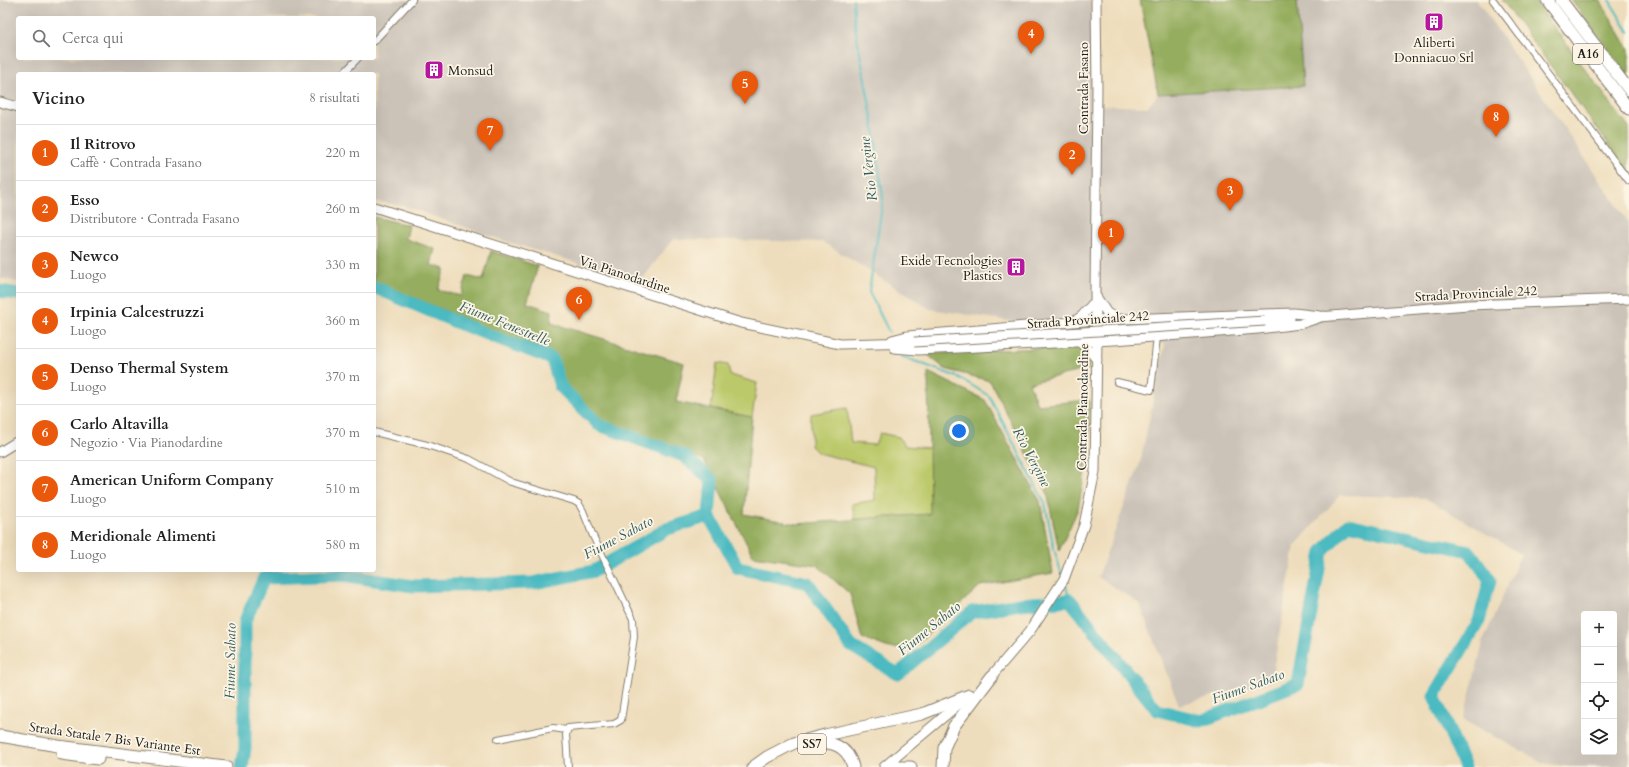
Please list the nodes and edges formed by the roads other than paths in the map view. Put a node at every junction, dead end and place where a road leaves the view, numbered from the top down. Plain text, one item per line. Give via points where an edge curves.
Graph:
1 (412, 0) edge
2 (1096, 0) edge
3 (1493, 0) edge
4 (1547, 0) edge
5 (1561, 0) edge
6 (376, 39) edge
7 (356, 60) edge
8 (345, 72) edge
9 (1629, 90) edge
10 (0, 102) edge
11 (16, 106) edge
12 (1629, 109) edge
13 (1629, 181) edge
14 (376, 208) edge
15 (1095, 298) junction
16 (1629, 299) edge
17 (1324, 316) junction
18 (1119, 319) junction
19 (1096, 320) junction
20 (1069, 324) junction
21 (1157, 337) junction
22 (1097, 340) junction
23 (1114, 340) junction
24 (1079, 342) junction
25 (873, 345) junction
26 (1097, 360) junction
27 (1117, 382) dead end
28 (376, 432) edge
29 (16, 442) edge
30 (0, 452) edge
31 (992, 676) junction
32 (970, 695) junction
33 (566, 730) junction
34 (0, 736) edge
35 (498, 739) dead end
36 (0, 743) edge
37 (164, 767) edge
38 (223, 767) edge
39 (568, 767) edge
40 (753, 767) edge
41 (763, 767) edge
42 (854, 767) edge
43 (884, 767) edge
44 (895, 767) edge
45 (911, 767) edge
46 (943, 767) edge

1 - 6 street
2 - 15 street, Contrada Fasano
3 - 13 street
4 - 12 highway, A16
5 - 9 highway, A16
7 - 8 street
10 - 11 street
14 - 25 street, Via Pianodardine via 741,323 840,344
15 - 18 street via 1107,313
15 - 19 street, Contrada Fasano
15 - 20 street via 1082,316
16 - 17 street, Strada Provinciale 242 via 1468,305
17 - 18 street via 1294,313
17 - 21 street via 1300,324
17 - 25 street, Strada Provinciale 242, bridge
18 - 19 street
19 - 20 street
19 - 22 street, Contrada Pianodardine
20 - 25 street via 908,336
21 - 23 street
21 - 27 street via 1151,390
22 - 23 street
22 - 24 street
22 - 26 street, Contrada Pianodardine
23 - 26 street via 1105,347
24 - 25 street via 918,350
24 - 26 street
26 - 31 street, Contrada Pianodardine via 1095,471 1084,525 1064,579 1030,631
28 - 33 street via 469,459 511,482 579,504 633,619 635,629 621,720 614,724
29 - 30 street
31 - 32 street, Contrada Pianodardine
31 - 46 highway via 954,726 944,748
32 - 40 highway via 922,714 794,743
32 - 43 street, Contrada Pianodardine
33 - 35 street via 553,728
33 - 39 street
34 - 38 highway, Strada Statale 7 Bis Variante Est
36 - 37 highway, Strada Statale 7 Bis Variante Est via 78,757
41 - 42 highway, SS7 via 774,758 808,744 820,742 841,746 848,753
44 - 45 highway

